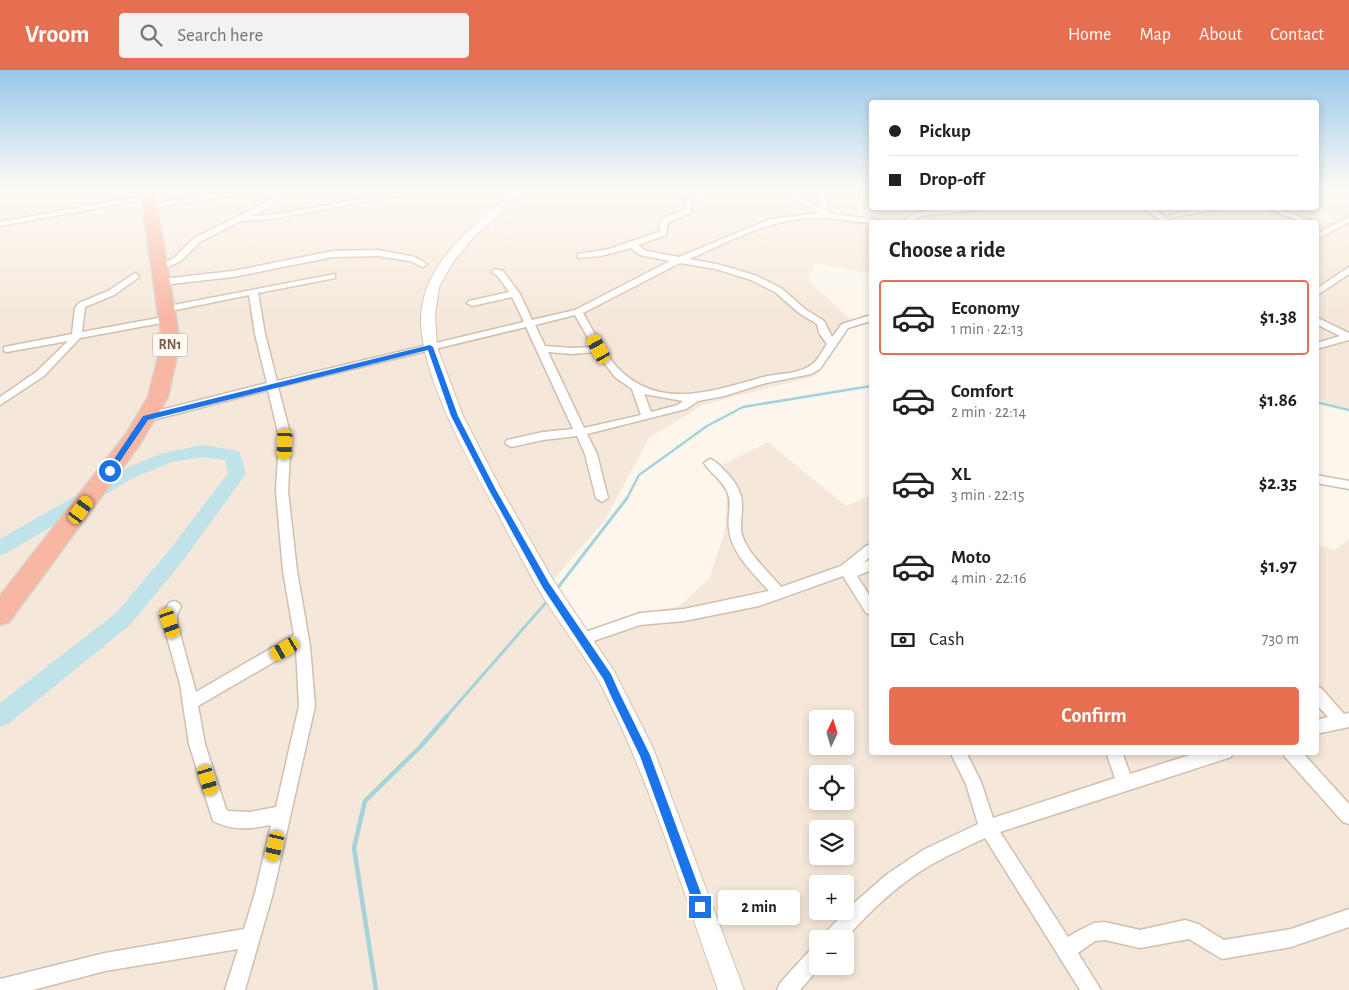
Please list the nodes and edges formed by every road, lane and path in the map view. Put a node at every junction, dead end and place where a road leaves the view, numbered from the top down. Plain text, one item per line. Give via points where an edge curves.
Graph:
1 (157, 233) edge
2 (213, 233) edge
3 (472, 233) edge
4 (663, 233) edge
5 (744, 233) edge
6 (632, 245) junction
7 (581, 256) dead end
8 (681, 259) junction
9 (422, 264) dead end
10 (1349, 270) edge
11 (495, 272) dead end
12 (161, 274) junction
13 (135, 276) dead end
14 (332, 276) dead end
15 (1319, 291) edge
16 (252, 292) junction
17 (516, 294) junction
18 (472, 304) dead end
19 (578, 312) junction
20 (168, 314) junction
21 (869, 319) edge
22 (1319, 322) edge
23 (530, 323) junction
24 (78, 335) junction
25 (1349, 337) edge
26 (832, 344) junction
27 (1319, 345) edge
28 (430, 347) junction
29 (7, 349) dead end
30 (599, 349) junction
31 (543, 350) junction
32 (273, 385) junction
33 (637, 388) junction
34 (692, 399) junction
35 (0, 402) edge
36 (646, 417) junction
37 (145, 418) junction
38 (581, 432) junction
39 (511, 443) dead end
40 (710, 463) dead end
41 (1319, 479) edge
42 (1349, 485) edge
43 (602, 498) dead end
44 (869, 551) edge
45 (869, 566) edge
46 (847, 572) junction
47 (778, 593) junction
48 (869, 606) edge
49 (174, 607) dead end
50 (0, 615) edge
51 (302, 638) junction
52 (582, 639) junction
53 (1319, 696) edge
54 (191, 702) junction
55 (1345, 720) edge
56 (1319, 726) edge
57 (960, 755) edge
58 (1115, 755) edge
59 (1215, 755) edge
60 (1294, 755) edge
61 (1125, 783) junction
62 (283, 814) junction
63 (1349, 816) edge
64 (988, 828) junction
65 (1349, 918) edge
66 (841, 930) edge
67 (252, 937) junction
68 (1067, 950) junction
69 (809, 966) edge
70 (0, 989) edge
71 (235, 990) edge
72 (731, 990) edge
73 (787, 990) edge
74 (1090, 990) edge

1 - 12 highway, RN1
2 - 12 street via 192,244
3 - 28 main road via 448,261 433,287 428,316
4 - 6 street
5 - 8 street
6 - 7 street via 594,256
6 - 8 street via 643,253
8 - 19 street
8 - 26 street via 722,268 775,288 822,323
9 - 12 street via 378,253 333,254 233,274
10 - 15 street
11 - 17 street via 500,273
12 - 20 highway, RN1
13 - 24 street via 111,293 82,305
14 - 16 street
16 - 20 street
16 - 32 street
17 - 18 street
17 - 23 street
19 - 23 street
19 - 30 street
20 - 24 street
20 - 37 highway, RN1 via 171,342 165,373 158,397
21 - 26 street via 848,324
22 - 25 street
23 - 28 street
23 - 31 street
24 - 29 street
24 - 35 street via 40,374
25 - 27 street
26 - 34 street via 816,367 807,372
28 - 32 street
28 - 52 main road via 455,416 493,490 546,585
30 - 31 street
30 - 33 street via 620,376
31 - 38 street
32 - 37 street
32 - 51 street via 285,437 283,500 290,571
33 - 34 street
33 - 36 street
34 - 36 street via 682,407
36 - 38 street
37 - 50 highway, RN1 via 133,440
38 - 39 street
38 - 43 street via 591,454
40 - 47 street via 732,488 736,505 733,524 744,550
41 - 42 street
44 - 46 street
45 - 46 street
46 - 47 street
46 - 48 street
47 - 52 street via 747,603 640,619
49 - 54 street via 170,623
51 - 54 street
51 - 62 street via 307,706
52 - 72 main road via 607,677 645,755
53 - 55 street
54 - 62 street via 198,744 219,815 226,820 239,821
55 - 56 street
57 - 64 street via 973,782
58 - 61 street
59 - 61 street
60 - 63 street
61 - 64 street
62 - 67 street
64 - 66 street via 929,856 892,881 858,910
64 - 68 street
65 - 68 street via 1291,938 1222,950 1186,929 1140,939 1105,931 1094,932
67 - 70 street via 105,962
67 - 71 street
68 - 74 street
69 - 73 street

